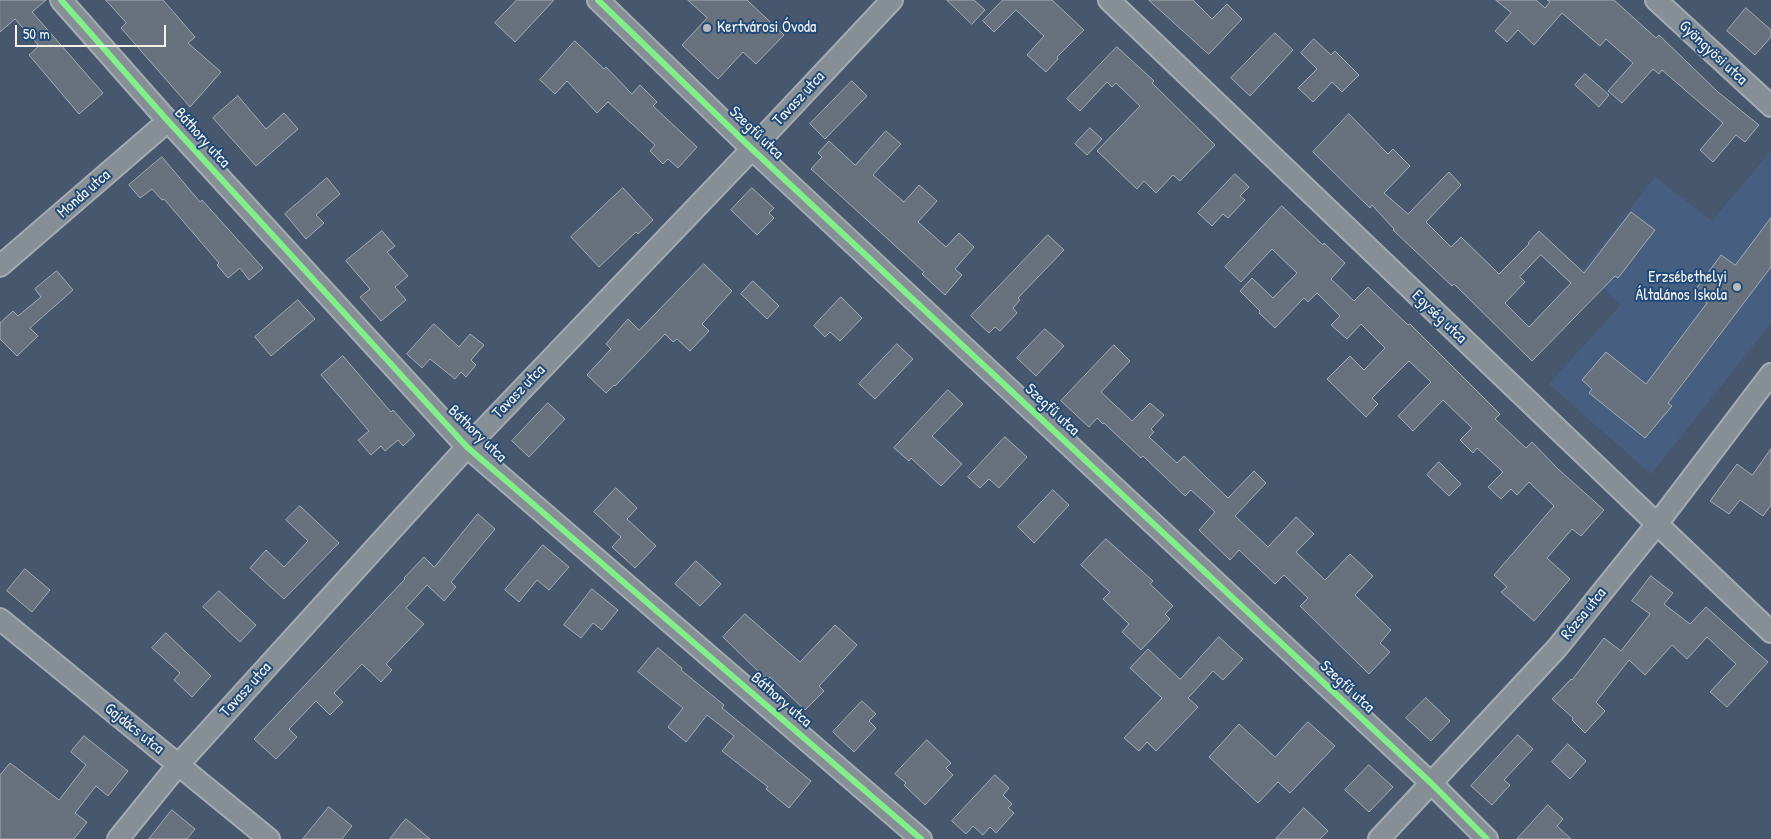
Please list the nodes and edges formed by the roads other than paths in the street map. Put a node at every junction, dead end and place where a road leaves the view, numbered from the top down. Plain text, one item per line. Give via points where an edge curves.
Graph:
1 (61, 0) edge
2 (598, 0) edge
3 (892, 0) edge
4 (1109, 0) edge
5 (1656, 0) edge
6 (1771, 106) edge
7 (168, 121) junction
8 (752, 149) junction
9 (0, 266) edge
10 (1771, 374) edge
11 (467, 447) junction
12 (1657, 524) junction
13 (0, 620) edge
14 (1771, 632) edge
15 (178, 765) junction
16 (1430, 783) junction
17 (118, 839) edge
18 (269, 839) edge
19 (921, 839) edge
20 (1379, 839) edge
21 (1487, 839) edge

1 - 7 street, Báthory utca
2 - 8 street, Szegfű utca
3 - 8 street, Tavasz utca
4 - 12 street, Egység utca
5 - 6 street, Gyöngyösi utca
7 - 9 street, Monda utca
7 - 11 street, Báthory utca
8 - 11 street, Tavasz utca
8 - 16 street, Szegfű utca
10 - 12 street, Rózsa utca
11 - 15 street, Tavasz utca
11 - 19 street, Báthory utca
12 - 14 street, Egység utca
12 - 16 street, Rózsa utca via 1557,648
13 - 15 street, Gajdács utca
15 - 17 street, Tavasz utca
15 - 18 street, Gajdács utca
16 - 20 street, Rózsa utca
16 - 21 street, Szegfű utca

